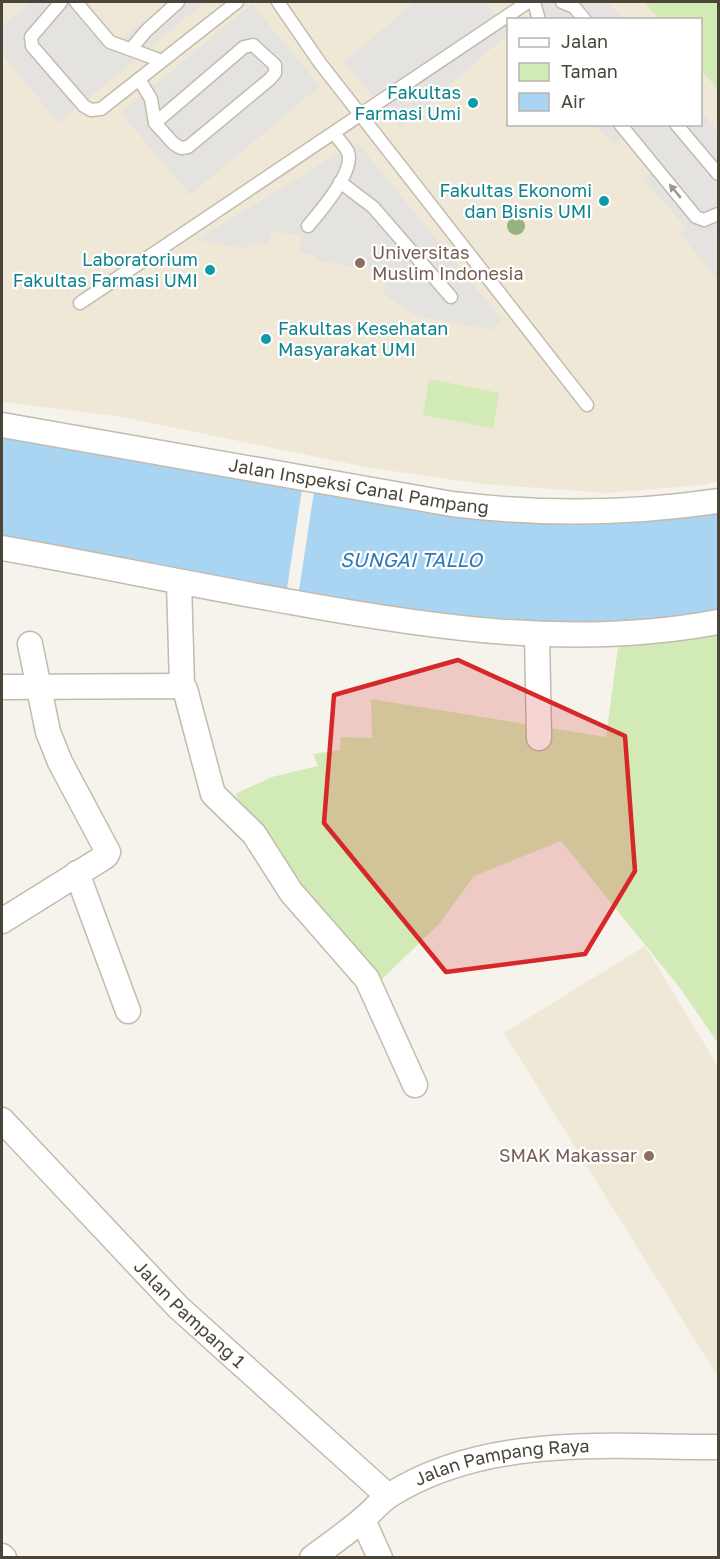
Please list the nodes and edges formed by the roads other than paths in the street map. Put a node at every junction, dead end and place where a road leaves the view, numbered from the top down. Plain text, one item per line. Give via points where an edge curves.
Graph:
1 (61, 2) edge
2 (76, 2) edge
3 (178, 2) edge
4 (237, 2) edge
5 (278, 2) edge
6 (528, 2) edge
7 (534, 2) edge
8 (562, 2) edge
9 (538, 18) edge
10 (583, 18) edge
11 (131, 49) junction
12 (162, 61) junction
13 (139, 79) junction
14 (360, 116) junction
15 (155, 123) junction
16 (622, 126) edge
17 (678, 126) edge
18 (334, 133) junction
19 (718, 174) edge
20 (340, 182) junction
21 (718, 214) edge
22 (308, 226) dead end
23 (451, 297) dead end
24 (80, 303) dead end
25 (587, 405) dead end
26 (2, 425) edge
27 (718, 501) edge
28 (2, 548) edge
29 (179, 582) junction
30 (718, 622) edge
31 (537, 634) junction
32 (30, 644) dead end
33 (182, 686) junction
34 (2, 687) edge
35 (38, 687) junction
36 (539, 738) dead end
37 (77, 873) junction
38 (2, 921) edge
39 (128, 1011) dead end
40 (415, 1085) dead end
41 (2, 1120) edge
42 (718, 1447) edge
43 (388, 1496) junction
44 (363, 1520) junction
45 (312, 1557) edge
46 (380, 1557) edge

1 - 13 lane via 36,29 31,37 32,46 84,106 101,109
2 - 11 lane via 110,42
3 - 11 lane
4 - 12 lane
5 - 14 lane
6 - 14 lane
7 - 9 lane
8 - 10 lane via 574,7
11 - 12 lane
12 - 13 lane
13 - 15 lane via 151,99
14 - 18 lane
14 - 25 lane
15 - 15 lane via 174,144 188,147 270,79 275,65 261,49 253,45 244,47
21 -> 16 lane via 704,220 696,217
17 - 19 lane
18 - 20 lane via 348,154
18 - 24 lane
20 - 22 lane
20 - 23 lane via 373,207
26 - 27 street, Jalan Inspeksi Canal Pampang via 504,510 570,512
28 - 29 street
29 - 31 street via 406,624
29 - 33 street
30 - 31 street via 587,635
31 - 36 street
32 - 35 street
33 - 35 street
33 - 40 street via 189,692 213,794 254,834 291,892 368,979
34 - 35 street
35 - 37 street via 56,752 108,850 106,856
37 - 38 street
37 - 39 street
41 - 43 street, Jalan Pampang 1 via 178,1307
42 - 43 street, Jalan Pampang Raya via 568,1448 504,1453 462,1462
43 - 44 street, Jalan Pampang Raya
44 - 45 street, Jalan Pampang Raya
44 - 46 street

